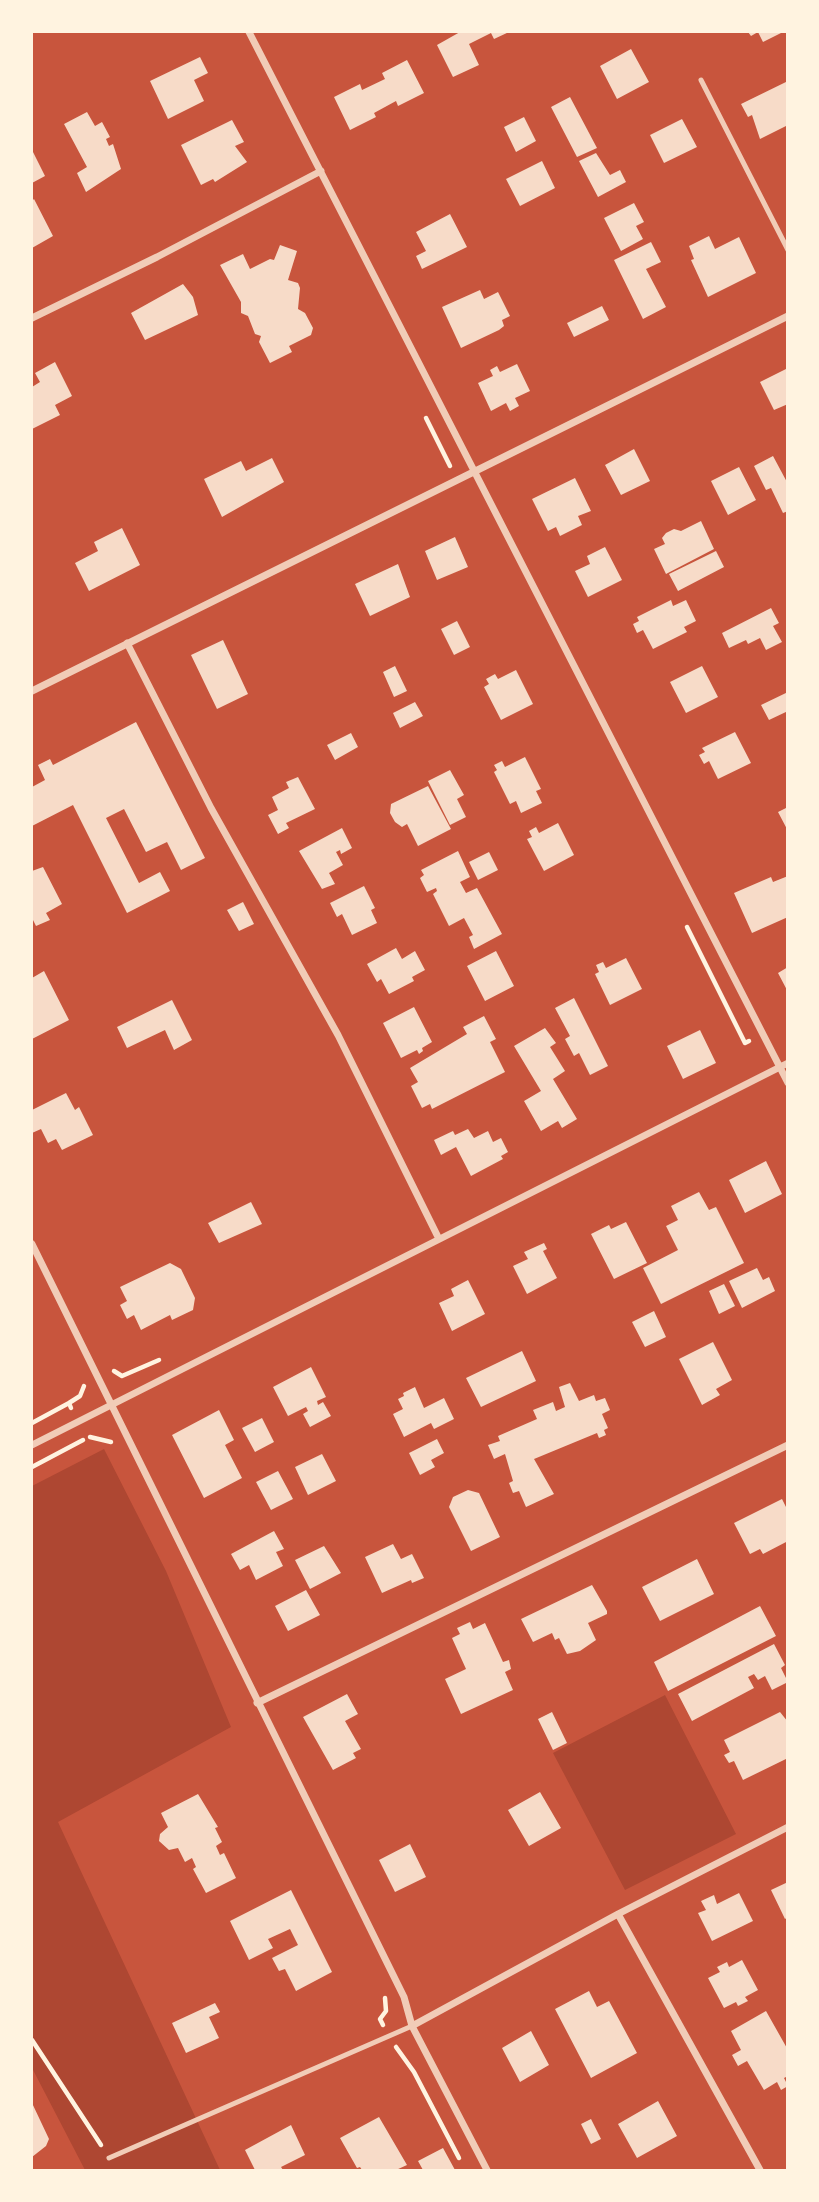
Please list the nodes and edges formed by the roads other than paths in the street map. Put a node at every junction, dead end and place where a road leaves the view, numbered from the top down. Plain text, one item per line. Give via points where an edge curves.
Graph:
1 (249, 32) edge
2 (701, 80) dead end
3 (321, 171) junction
4 (788, 250) edge
5 (788, 316) edge
6 (32, 318) edge
7 (475, 473) junction
8 (127, 643) junction
9 (32, 691) edge
10 (784, 1065) edge
11 (788, 1083) edge
12 (439, 1237) junction
13 (32, 1244) edge
14 (112, 1404) junction
15 (32, 1445) edge
16 (788, 1445) edge
17 (257, 1703) junction
18 (788, 1827) edge
19 (618, 1914) junction
20 (412, 2026) junction
21 (109, 2158) road end
22 (487, 2171) edge
23 (760, 2171) edge

1 - 3 street
2 - 4 lane
3 - 6 street
3 - 7 street
5 - 7 street
7 - 8 street
7 - 10 street
8 - 9 street
8 - 12 street via 211,808 338,1035
10 - 11 street
10 - 12 street
12 - 14 street
13 - 14 street
14 - 15 street
14 - 17 street
16 - 17 street
17 - 20 street via 404,1997
18 - 19 street
19 - 20 street
19 - 23 street
20 - 21 lane
20 - 22 street

